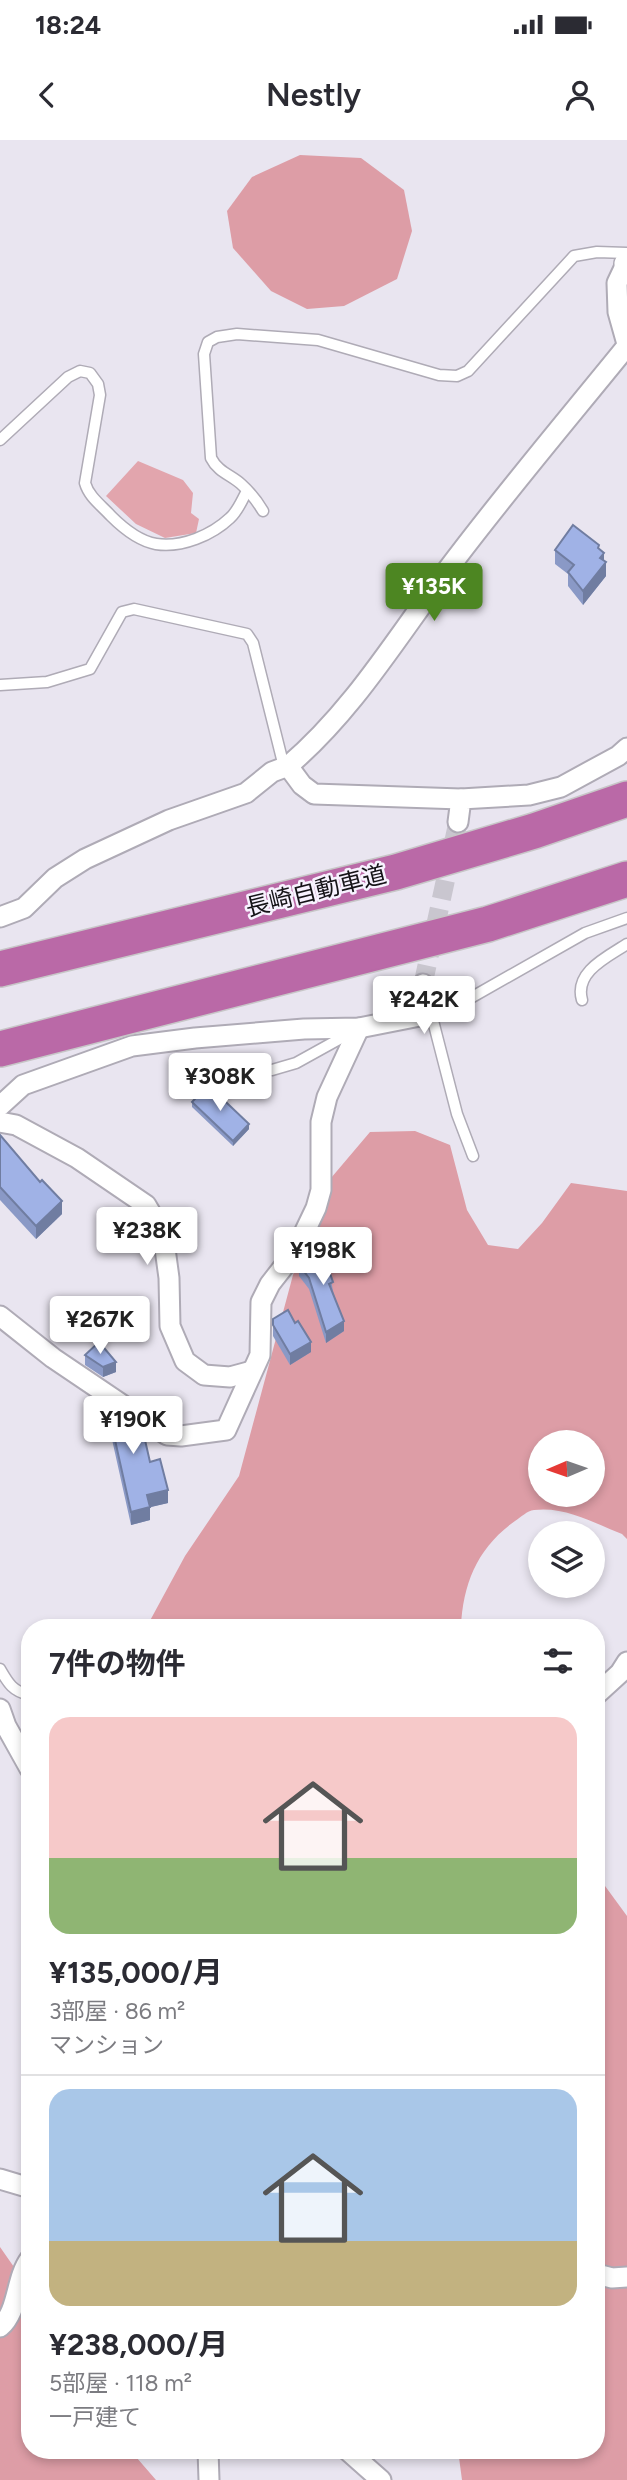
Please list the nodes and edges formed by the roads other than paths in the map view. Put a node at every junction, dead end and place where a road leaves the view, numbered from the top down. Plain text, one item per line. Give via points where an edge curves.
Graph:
1 (627, 253) edge
2 (627, 263) edge
3 (627, 345) edge
4 (0, 440) edge
5 (247, 491) junction
6 (263, 511) dead end
7 (0, 685) edge
8 (627, 748) edge
9 (286, 767) junction
10 (461, 799) junction
11 (627, 799) edge
12 (458, 822) tunnel mouth
13 (627, 879) edge
14 (0, 917) edge
15 (627, 918) edge
16 (627, 944) edge
17 (0, 969) edge
18 (423, 984) tunnel mouth
19 (582, 1000) dead end
20 (428, 1014) junction
21 (359, 1028) junction
22 (0, 1049) edge
23 (272, 1070) dead end
24 (0, 1106) edge
25 (0, 1122) edge
26 (473, 1156) dead end
27 (0, 1317) edge
28 (252, 1371) junction
29 (627, 1662) edge
30 (0, 1669) edge
31 (605, 1686) edge
32 (21, 1693) edge
33 (0, 1709) edge
34 (21, 1753) edge
35 (0, 2179) edge
36 (21, 2185) edge
37 (21, 2273) edge
38 (605, 2276) edge
39 (627, 2277) edge
40 (0, 2327) edge
41 (208, 2459) edge
42 (357, 2459) edge
43 (209, 2480) edge
44 (381, 2480) edge

1 - 5 lane via 574,256 468,371 457,376 439,375 318,340 237,334 208,342 204,354 211,458
2 - 3 street via 617,283 618,312
3 - 9 street via 448,569 376,671 311,747
4 - 5 lane via 68,376 90,373 100,394 85,483 88,493 121,526 157,544 202,537 232,516
5 - 6 lane
7 - 9 lane via 47,682 90,669 122,612 134,609 247,634
8 - 10 street via 561,787 529,795
9 - 10 street via 314,794
9 - 14 street via 271,772 246,793 169,820 85,859 55,878 24,908
10 - 12 street
11 - 17 highway, 長崎自動車道 via 396,872
13 - 22 highway via 488,924
15 - 20 lane via 585,933 467,999
16 - 19 lane via 583,977
18 - 20 street
20 - 21 street
20 - 26 lane
21 - 23 lane via 296,1063
21 - 24 street via 132,1046 23,1085
21 - 28 street via 327,1097 321,1122 321,1190 316,1208 295,1252 261,1302 260,1355
25 - 28 street via 16,1125 77,1158 146,1205 163,1234 170,1326 185,1361 204,1375 230,1377
27 - 28 street via 167,1434 226,1430
29 - 31 street
30 - 32 lane via 9,1685
33 - 34 street
35 - 36 street
37 - 40 street via 8,2320
38 - 39 street
41 - 43 street
42 - 44 street

